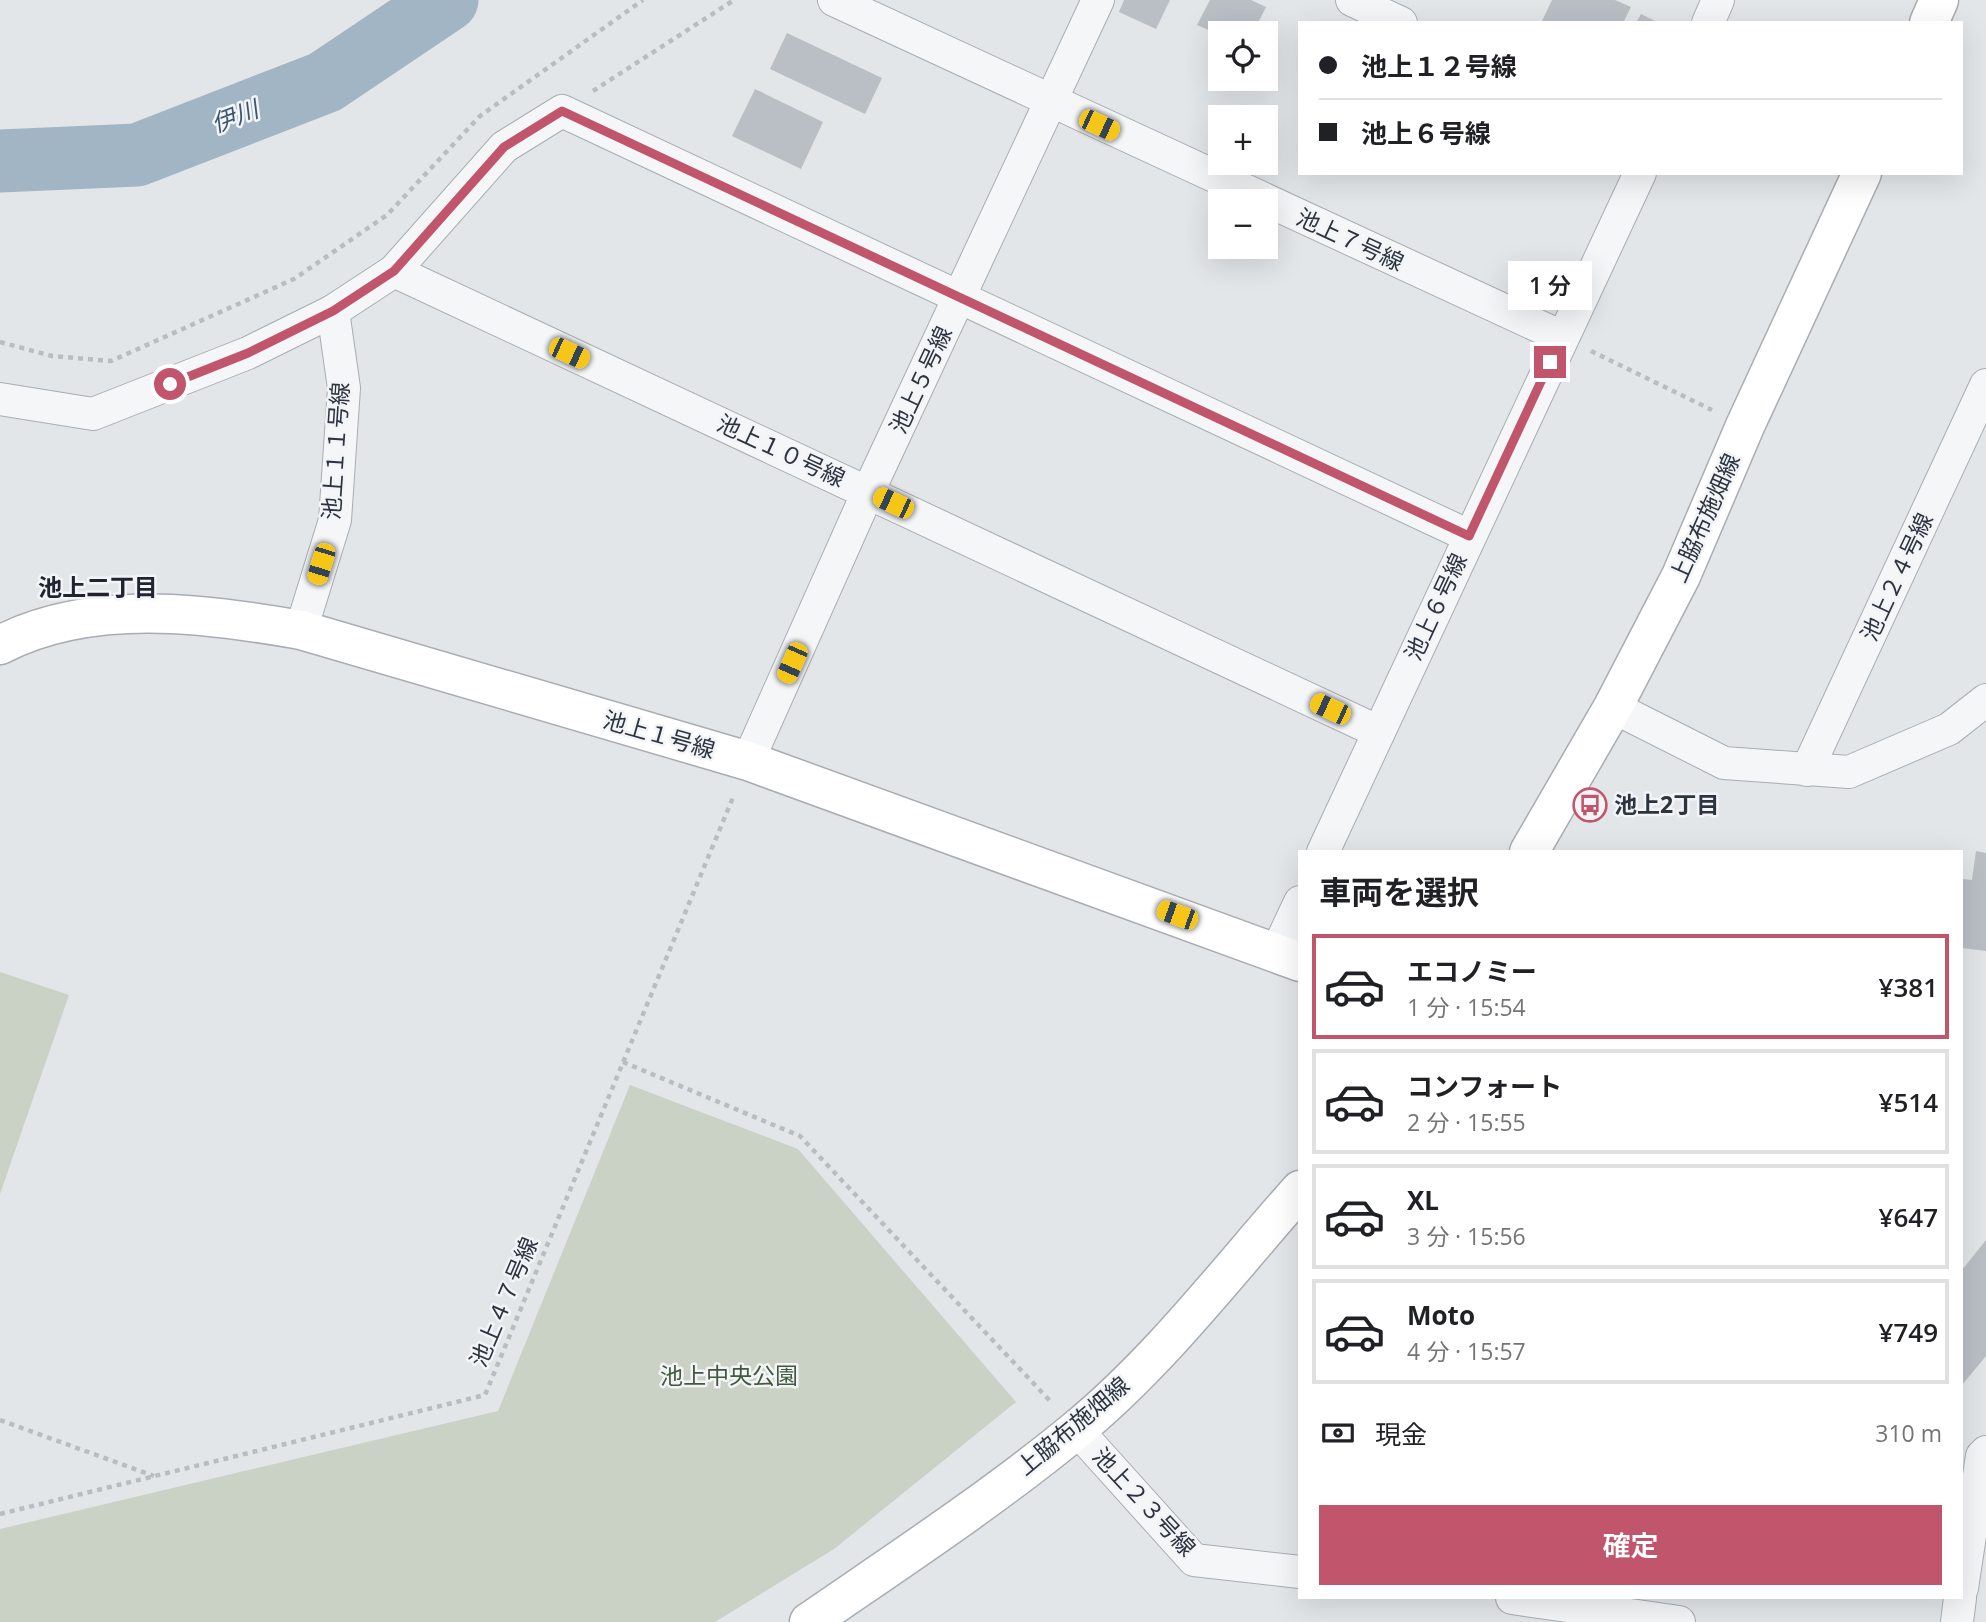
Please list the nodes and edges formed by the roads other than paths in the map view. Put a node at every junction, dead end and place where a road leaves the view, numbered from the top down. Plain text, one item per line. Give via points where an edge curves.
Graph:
1 (834, 0) edge
2 (1098, 0) edge
3 (1352, 0) edge
4 (1718, 0) edge
5 (1939, 0) edge
6 (1397, 21) edge
7 (1709, 21) edge
8 (1930, 21) edge
9 (1051, 103) junction
10 (1639, 175) edge
11 (1861, 175) edge
12 (394, 271) junction
13 (960, 298) junction
14 (333, 311) junction
15 (1562, 337) junction
16 (1986, 385) edge
17 (0, 399) edge
18 (868, 492) junction
19 (1469, 536) junction
20 (301, 630) junction
21 (0, 645) edge
22 (1986, 700) edge
23 (1613, 707) junction
24 (1379, 732) junction
25 (747, 761) junction
26 (1807, 769) junction
27 (1324, 850) edge
28 (1530, 850) edge
29 (1298, 912) edge
30 (1289, 957) edge
31 (1298, 1192) edge
32 (1077, 1430) junction
33 (1986, 1452) edge
34 (1298, 1572) edge
35 (1963, 1581) edge
36 (1519, 1599) edge
37 (1960, 1599) edge
38 (809, 1622) edge
39 (1679, 1622) edge
40 (1956, 1622) edge

1 - 9 street, 池上７号線
2 - 9 street, 池上５号線
3 - 6 street
4 - 7 street
5 - 8 street
9 - 13 street, 池上５号線
9 - 15 street, 池上７号線
10 - 15 street, 池上６号線
11 - 23 street, 上脇布施畑線 via 1681,576
12 - 13 street via 504,147 562,111
12 - 14 street
12 - 18 street, 池上１０号線
13 - 18 street, 池上５号線
13 - 19 street
14 - 17 street via 248,353 93,414
14 - 20 street, 池上１１号線 via 344,388 335,520
15 - 19 street, 池上６号線
16 - 26 street, 池上２４号線
18 - 24 street, 池上１０号線
18 - 25 street, 池上５号線
19 - 24 street, 池上６号線
20 - 21 street, 池上１号線 via 234,618 80,619
20 - 25 street, 池上１号線
22 - 26 street via 1950,729 1849,772
23 - 26 street via 1724,763
23 - 28 street, 上脇布施畑線
24 - 27 street, 池上６号線
25 - 30 street, 池上１号線
29 - 30 street
31 - 32 street, 上脇布施畑線 via 1151,1359
32 - 34 street, 池上２３号線 via 1194,1560
32 - 38 street, 上脇布施畑線
33 - 35 street
36 - 39 street
37 - 40 street

